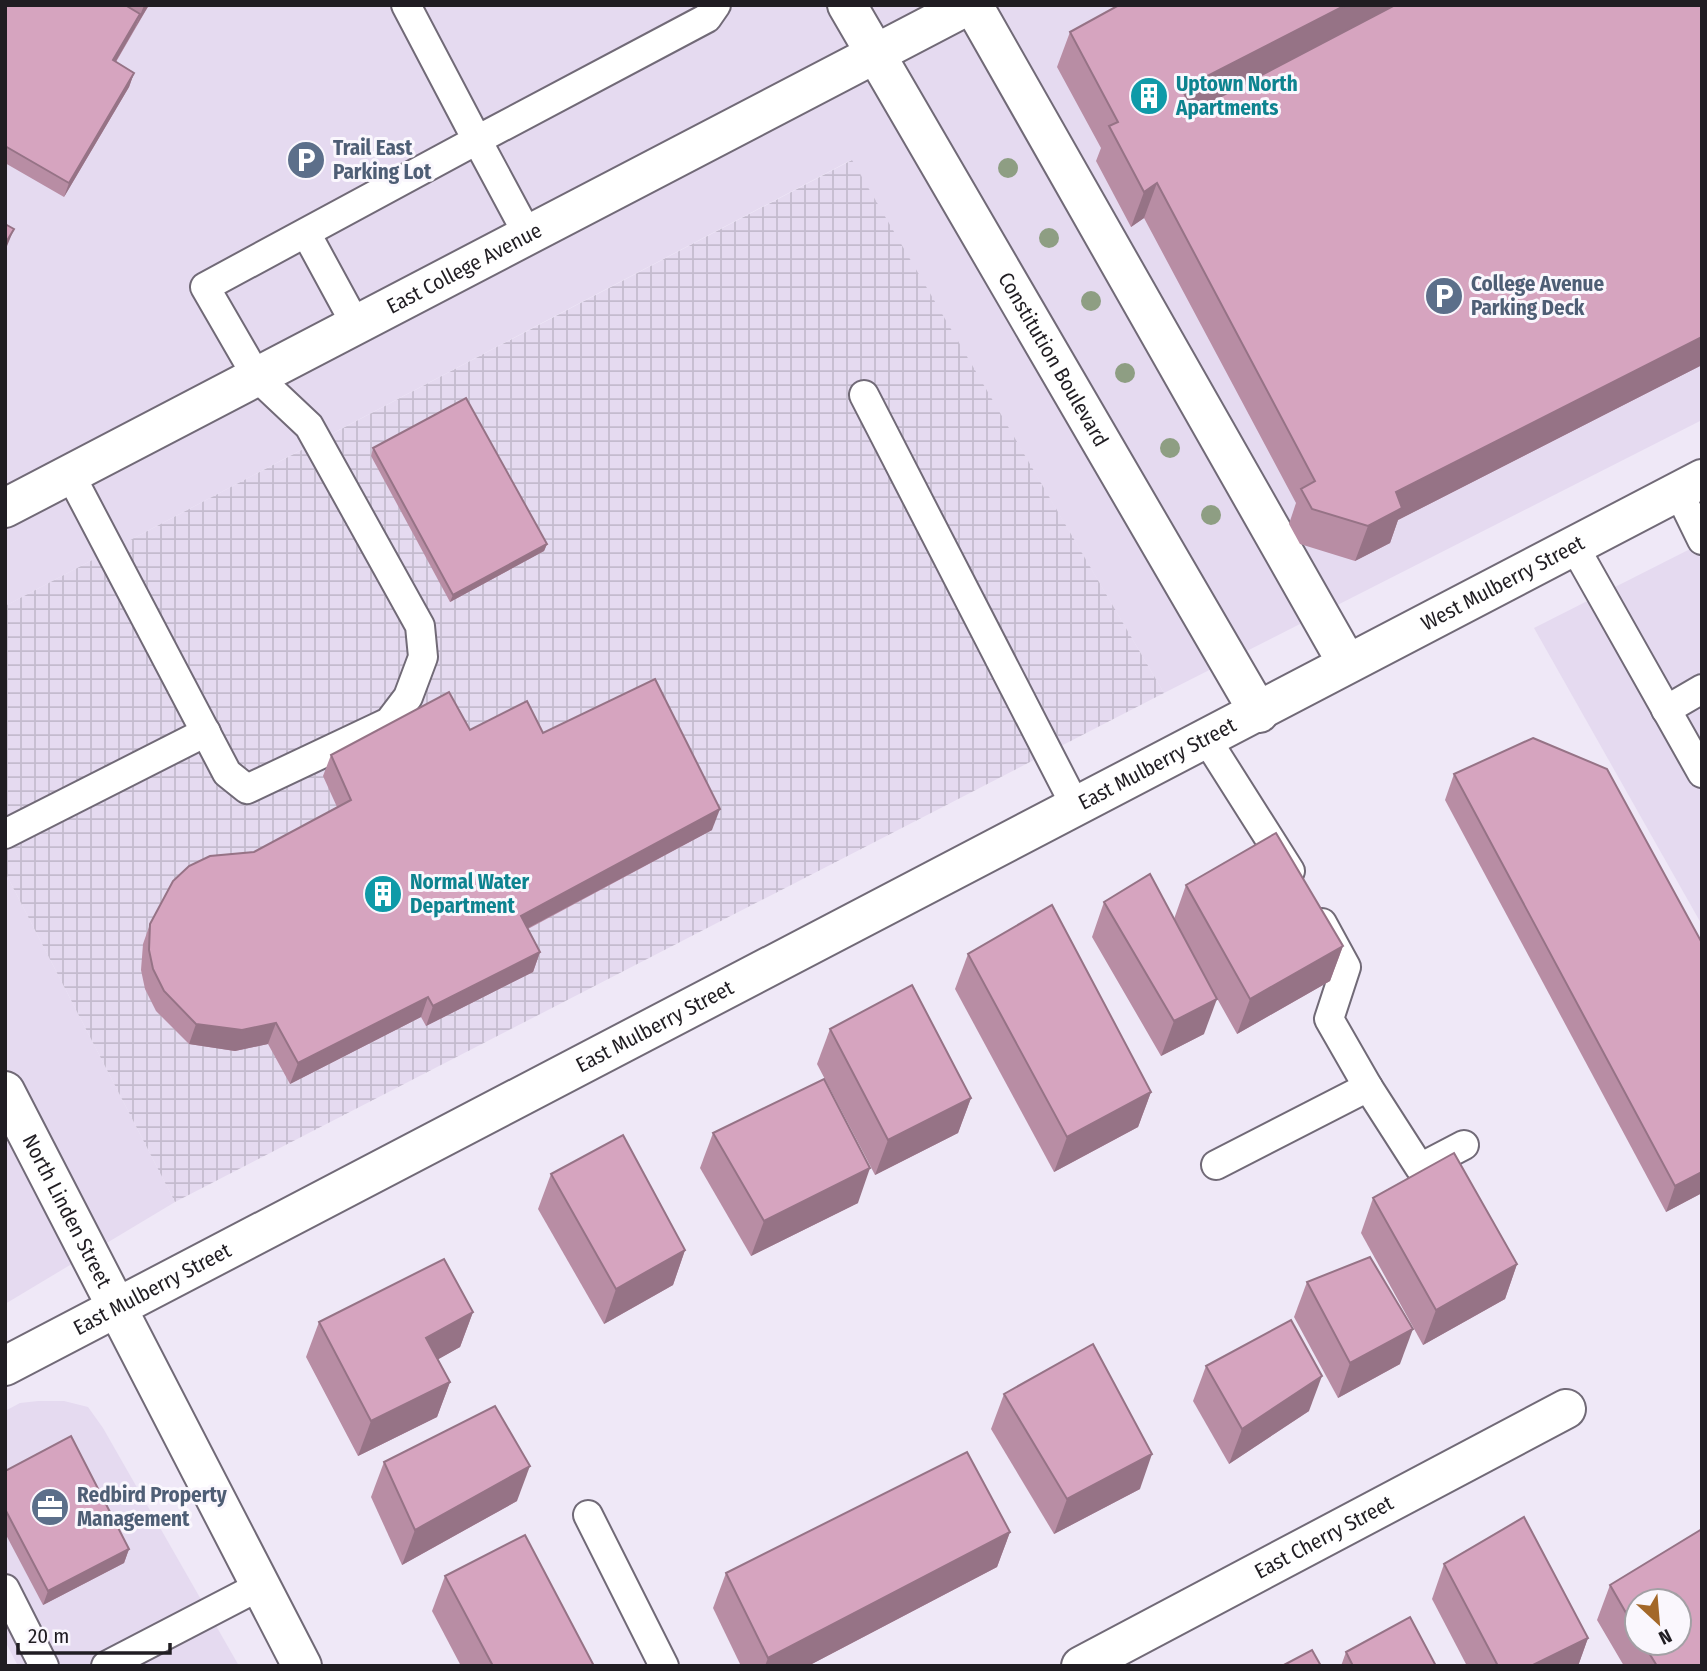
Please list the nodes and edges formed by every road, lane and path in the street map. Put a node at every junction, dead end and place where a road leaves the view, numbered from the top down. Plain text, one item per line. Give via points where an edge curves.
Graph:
1 (406, 5) edge
2 (716, 5) edge
3 (847, 5) edge
4 (971, 5) edge
5 (876, 55) junction
6 (477, 139) junction
7 (306, 233) junction
8 (528, 235) junction
9 (356, 325) junction
10 (257, 377) junction
11 (863, 395) dead end
12 (70, 474) junction
13 (1690, 485) edge
14 (5, 508) edge
15 (1702, 540) edge
16 (1574, 546) junction
17 (1347, 663) junction
18 (1305, 688) joint
19 (1702, 689) edge
20 (1666, 710) junction
21 (1259, 713) junction
22 (206, 732) junction
23 (1208, 740) junction
24 (1702, 773) edge
25 (1076, 807) junction
26 (5, 834) edge
27 (1368, 1087) junction
28 (5, 1091) edge
29 (1464, 1145) dead end
30 (1216, 1165) dead end
31 (116, 1308) junction
32 (5, 1366) edge
33 (1566, 1409) dead end
34 (588, 1515) dead end
35 (260, 1586) junction
36 (5, 1589) edge
37 (44, 1666) edge
38 (106, 1666) edge
39 (302, 1666) edge
40 (664, 1666) edge
41 (1081, 1666) edge

1 - 6 lane
2 - 6 lane via 706,18
3 - 5 main road, Constitution Boulevard
4 - 5 main road, East College Avenue
4 - 17 main road
5 - 8 main road, East College Avenue
5 - 21 main road, Constitution Boulevard
6 - 7 lane
6 - 8 lane
7 - 9 lane
7 - 10 lane via 205,286
8 - 9 main road, East College Avenue
9 - 10 main road, East College Avenue
10 - 12 main road, East College Avenue
10 - 22 lane via 309,426 420,626 423,657 408,697 389,722 247,789 227,773
11 - 25 lane
12 - 14 main road, East College Avenue
12 - 22 lane
13 - 15 lane
13 - 16 main road, West Mulberry Street
16 - 17 main road, West Mulberry Street
16 - 20 lane
17 - 18 main road, West Mulberry Street
18 - 21 main road, East Mulberry Street
19 - 20 lane
20 - 24 lane
21 - 23 main road, East Mulberry Street
22 - 26 lane
23 - 25 main road, East Mulberry Street
23 - 27 lane via 1346,967 1329,1018
25 - 31 main road, East Mulberry Street
27 - 29 lane via 1420,1168
27 - 30 lane
28 - 31 main road, North Linden Street
31 - 32 main road, East Mulberry Street
31 - 35 main road, North Linden Street
33 - 41 main road, East Cherry Street
34 - 40 lane
35 - 38 lane
35 - 39 main road, North Linden Street
36 - 37 lane

